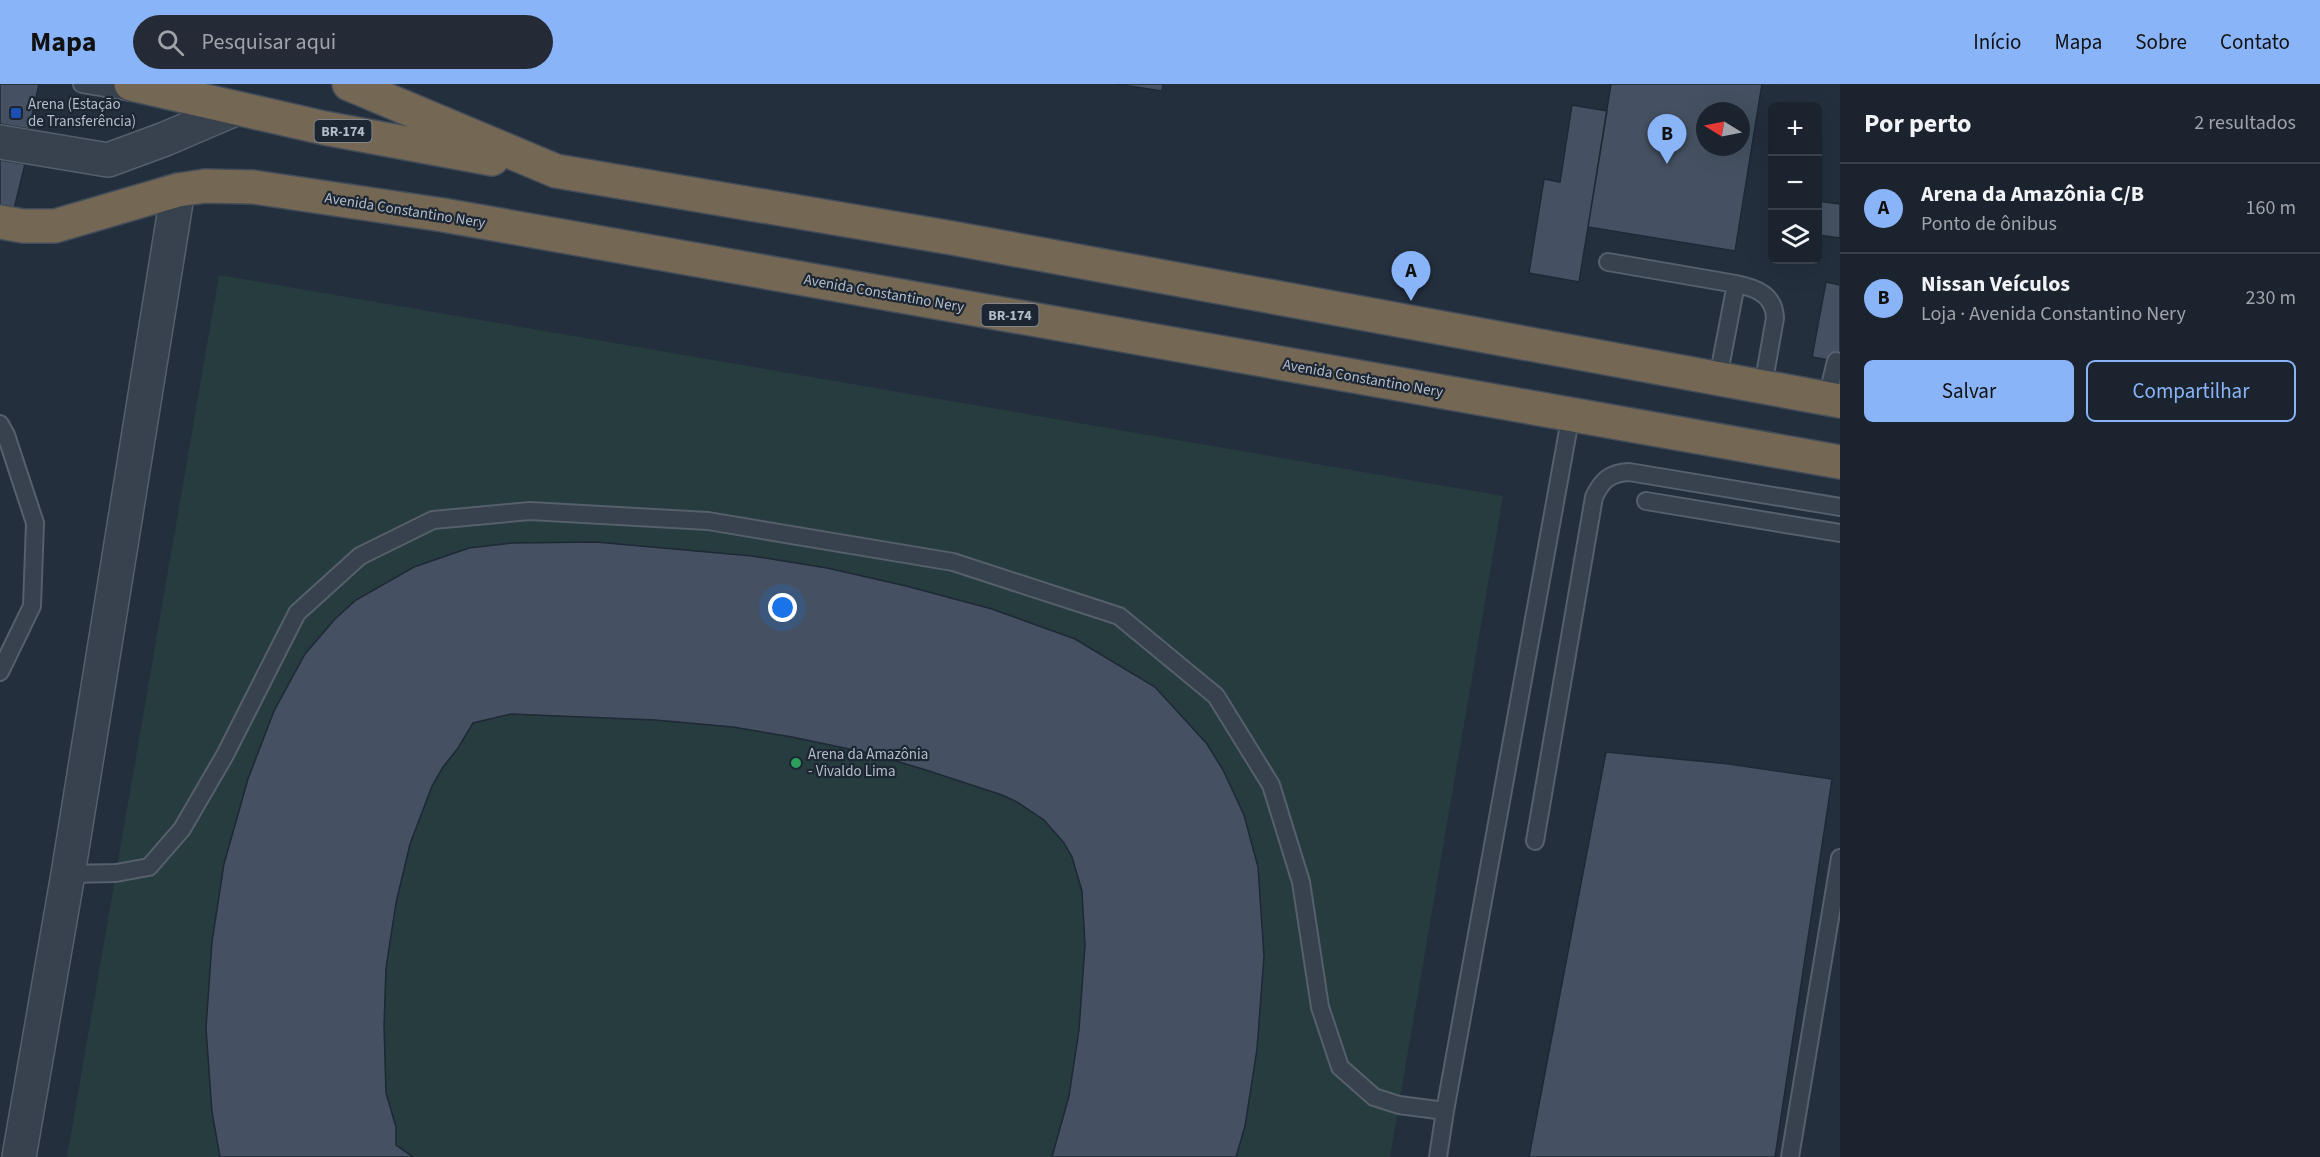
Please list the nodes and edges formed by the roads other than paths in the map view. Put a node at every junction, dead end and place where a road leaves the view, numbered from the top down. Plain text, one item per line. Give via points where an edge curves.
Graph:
1 (82, 84) edge
2 (131, 84) edge
3 (349, 84) edge
4 (396, 93) edge
5 (235, 108) junction
6 (0, 142) edge
7 (556, 171) junction
8 (178, 190) junction
9 (0, 222) edge
10 (1608, 262) dead end
11 (1736, 284) junction
12 (1836, 361) dead end
13 (1718, 378) junction
14 (1763, 386) junction
15 (1834, 399) edge
16 (1571, 414) junction
17 (0, 424) edge
18 (1840, 462) edge
19 (1646, 501) dead end
20 (1840, 507) edge
21 (1840, 533) edge
22 (0, 672) edge
23 (1535, 841) dead end
24 (1840, 858) edge
25 (68, 874) junction
26 (1445, 1112) junction
27 (19, 1157) edge
28 (1438, 1157) edge
29 (1790, 1157) edge

1 - 5 lane
2 - 5 highway, BR-174
3 - 4 highway
4 - 7 highway
5 - 6 street via 165,140 108,160
5 - 7 highway, BR-174
7 - 13 highway, BR-174 via 952,237
8 - 9 highway, Avenida Constantino Nery / BR-174 via 55,226
8 - 16 highway, Avenida Constantino Nery / BR-174 via 253,187 443,215
8 - 25 street
10 - 11 lane
11 - 13 lane
11 - 14 lane via 1763,292 1774,308
12 - 15 lane
13 - 14 highway, BR-174
14 - 15 highway, BR-174
16 - 18 highway, Avenida Constantino Nery / BR-174
16 - 26 lane
17 - 22 lane via 35,523 32,606
19 - 21 lane
20 - 23 lane via 1629,472 1618,472 1600,484 1594,497
24 - 29 lane
25 - 26 lane via 116,873 149,867 182,829 297,613 360,556 433,520 530,511 708,521 953,561 1119,616 1216,696 1271,785 1301,882 1320,1006 1340,1067 1374,1097
25 - 27 street
26 - 28 lane

